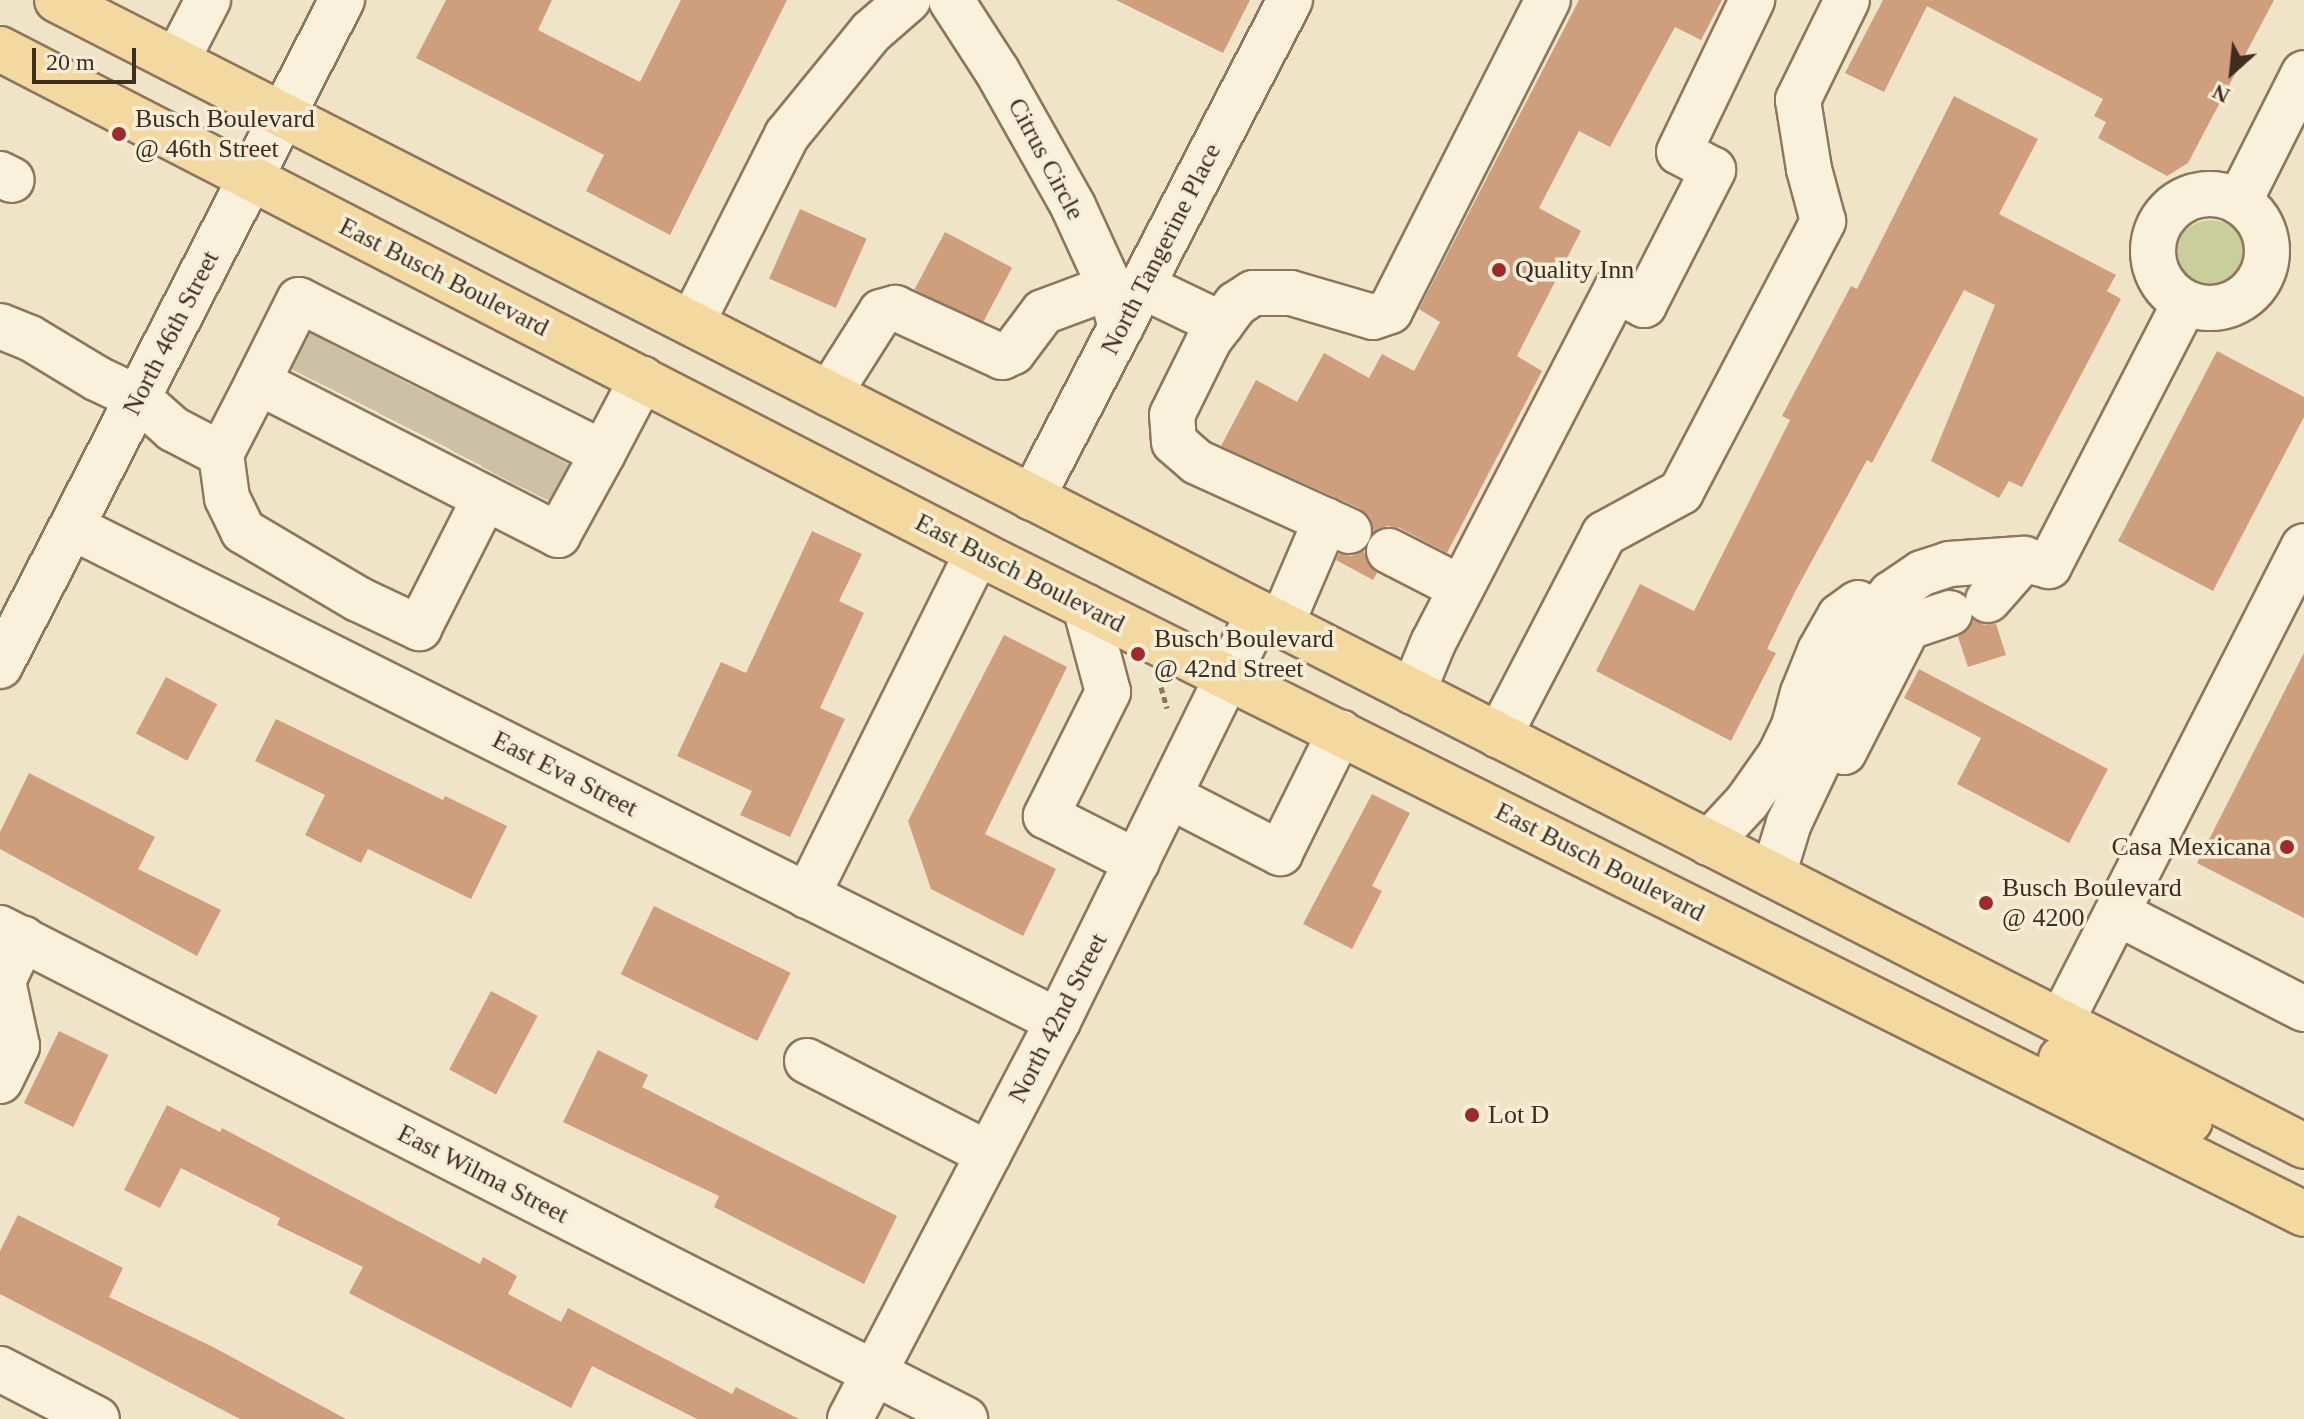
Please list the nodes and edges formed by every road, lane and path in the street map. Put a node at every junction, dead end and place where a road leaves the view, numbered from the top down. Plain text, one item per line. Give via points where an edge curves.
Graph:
1 (57, 0) edge
2 (208, 0) edge
3 (342, 0) edge
4 (908, 0) edge
5 (951, 0) edge
6 (1290, 0) edge
7 (1548, 0) edge
8 (1752, 0) edge
9 (1847, 0) edge
10 (0, 49) edge
11 (177, 60) junction
12 (2302, 84) edge
13 (283, 114) junction
14 (252, 176) junction
15 (2239, 202) junction
16 (1124, 300) junction
17 (2185, 303) junction
18 (692, 323) junction
19 (1221, 324) junction
20 (0, 326) edge
21 (642, 379) junction
22 (829, 394) junction
23 (138, 398) junction
24 (420, 416) junction
25 (603, 453) junction
26 (221, 454) junction
27 (1032, 498) junction
28 (72, 527) junction
29 (2304, 546) edge
30 (1389, 551) dead end
31 (977, 553) junction
32 (2024, 559) junction
33 (1461, 588) junction
34 (1891, 594) junction
35 (1085, 606) junction
36 (2289, 612) edge
37 (1270, 619) junction
38 (1899, 640) junction
39 (0, 666) edge
40 (1229, 677) junction
41 (1413, 692) junction
42 (1340, 732) junction
43 (1499, 736) junction
44 (1820, 740) junction
45 (1171, 797) junction
46 (1709, 843) junction
47 (1137, 862) junction
48 (1773, 875) junction
49 (807, 896) junction
50 (2117, 913) junction
51 (11, 934) edge
52 (2304, 1009) edge
53 (1058, 1021) junction
54 (2061, 1022) junction
55 (1950, 1036) junction
56 (807, 1061) dead end
57 (0, 1081) edge
58 (2304, 1146) edge
59 (989, 1154) junction
60 (2304, 1166) edge
61 (2304, 1214) edge
62 (0, 1369) edge
63 (873, 1373) junction
64 (97, 1419) edge
65 (850, 1419) edge
66 (965, 1419) edge

1 - 11 main road
2 - 11 street
3 - 13 street, North 46th Street
4 - 18 street via 871,32 787,135
5 - 16 street, Citrus Circle via 997,71
6 - 16 street, North Tangerine Place
7 - 19 street via 1390,311 1373,317 1291,293 1253,293
8 - 33 street via 1679,152 1713,170 1644,305 1616,290
9 - 43 street via 1798,100 1823,221 1681,492 1604,534
10 - 14 main road, East Busch Boulevard
11 - 13 main road
12 - 15 street
13 - 14 street, North 46th Street
13 - 18 main road
14 - 21 main road, East Busch Boulevard
14 - 23 street, North 46th Street
15 - 17 street via 2259,222 2268,250 2256,287 2223,307
15 - 17 street via 2203,195 2170,209 2159,224 2153,242 2156,269 2170,292
16 - 19 street
16 - 22 street via 1043,312 1013,352 1002,357 895,308 881,312
16 - 27 street, North Tangerine Place
17 - 32 street via 2049,566
18 - 22 main road
19 - 37 street, North 42nd Street via 1172,415 1174,442 1197,462 1338,526
20 - 23 street
21 - 25 street
21 - 31 main road, East Busch Boulevard
22 - 27 main road
23 - 26 street via 173,429
23 - 28 street, North 46th Street
24 - 25 street
24 - 25 street via 558,535
24 - 26 street
24 - 26 street via 419,628 358,599 243,531 227,498
27 - 37 main road
28 - 39 street, North 46th Street
28 - 49 street, East Eva Street
29 - 36 street
30 - 33 street
31 - 35 main road, East Busch Boulevard
31 - 49 street
32 - 34 street via 1949,564 1922,573
32 - 38 street via 1969,607 1908,627
33 - 41 street
34 - 38 street via 1905,611
34 - 44 street via 1869,621
35 - 40 main road, East Busch Boulevard
35 - 47 street via 1108,692 1046,816
36 - 50 street
37 - 40 street, North 42nd Street
37 - 41 main road
38 - 44 street
40 - 42 main road, East Busch Boulevard
40 - 45 street, North 42nd Street
41 - 43 main road
42 - 45 street via 1280,853
42 - 55 main road, East Busch Boulevard
43 - 46 main road
44 - 46 street via 1756,790
44 - 48 street
45 - 47 street, North 42nd Street
46 - 48 main road
47 - 53 street, North 42nd Street
48 - 54 main road
49 - 53 street, East Eva Street
50 - 52 street
50 - 54 street
51 - 57 street via 3,981 17,1046
51 - 63 street, East Wilma Street
53 - 59 street, North 42nd Street
54 - 58 main road
55 - 60 main road via 2051,1054 2289,1167
55 - 61 main road, East Busch Boulevard
56 - 59 street
59 - 63 street, North 42nd Street
62 - 64 street
63 - 65 street, North 42nd Street
63 - 66 street, East Wilma Street

